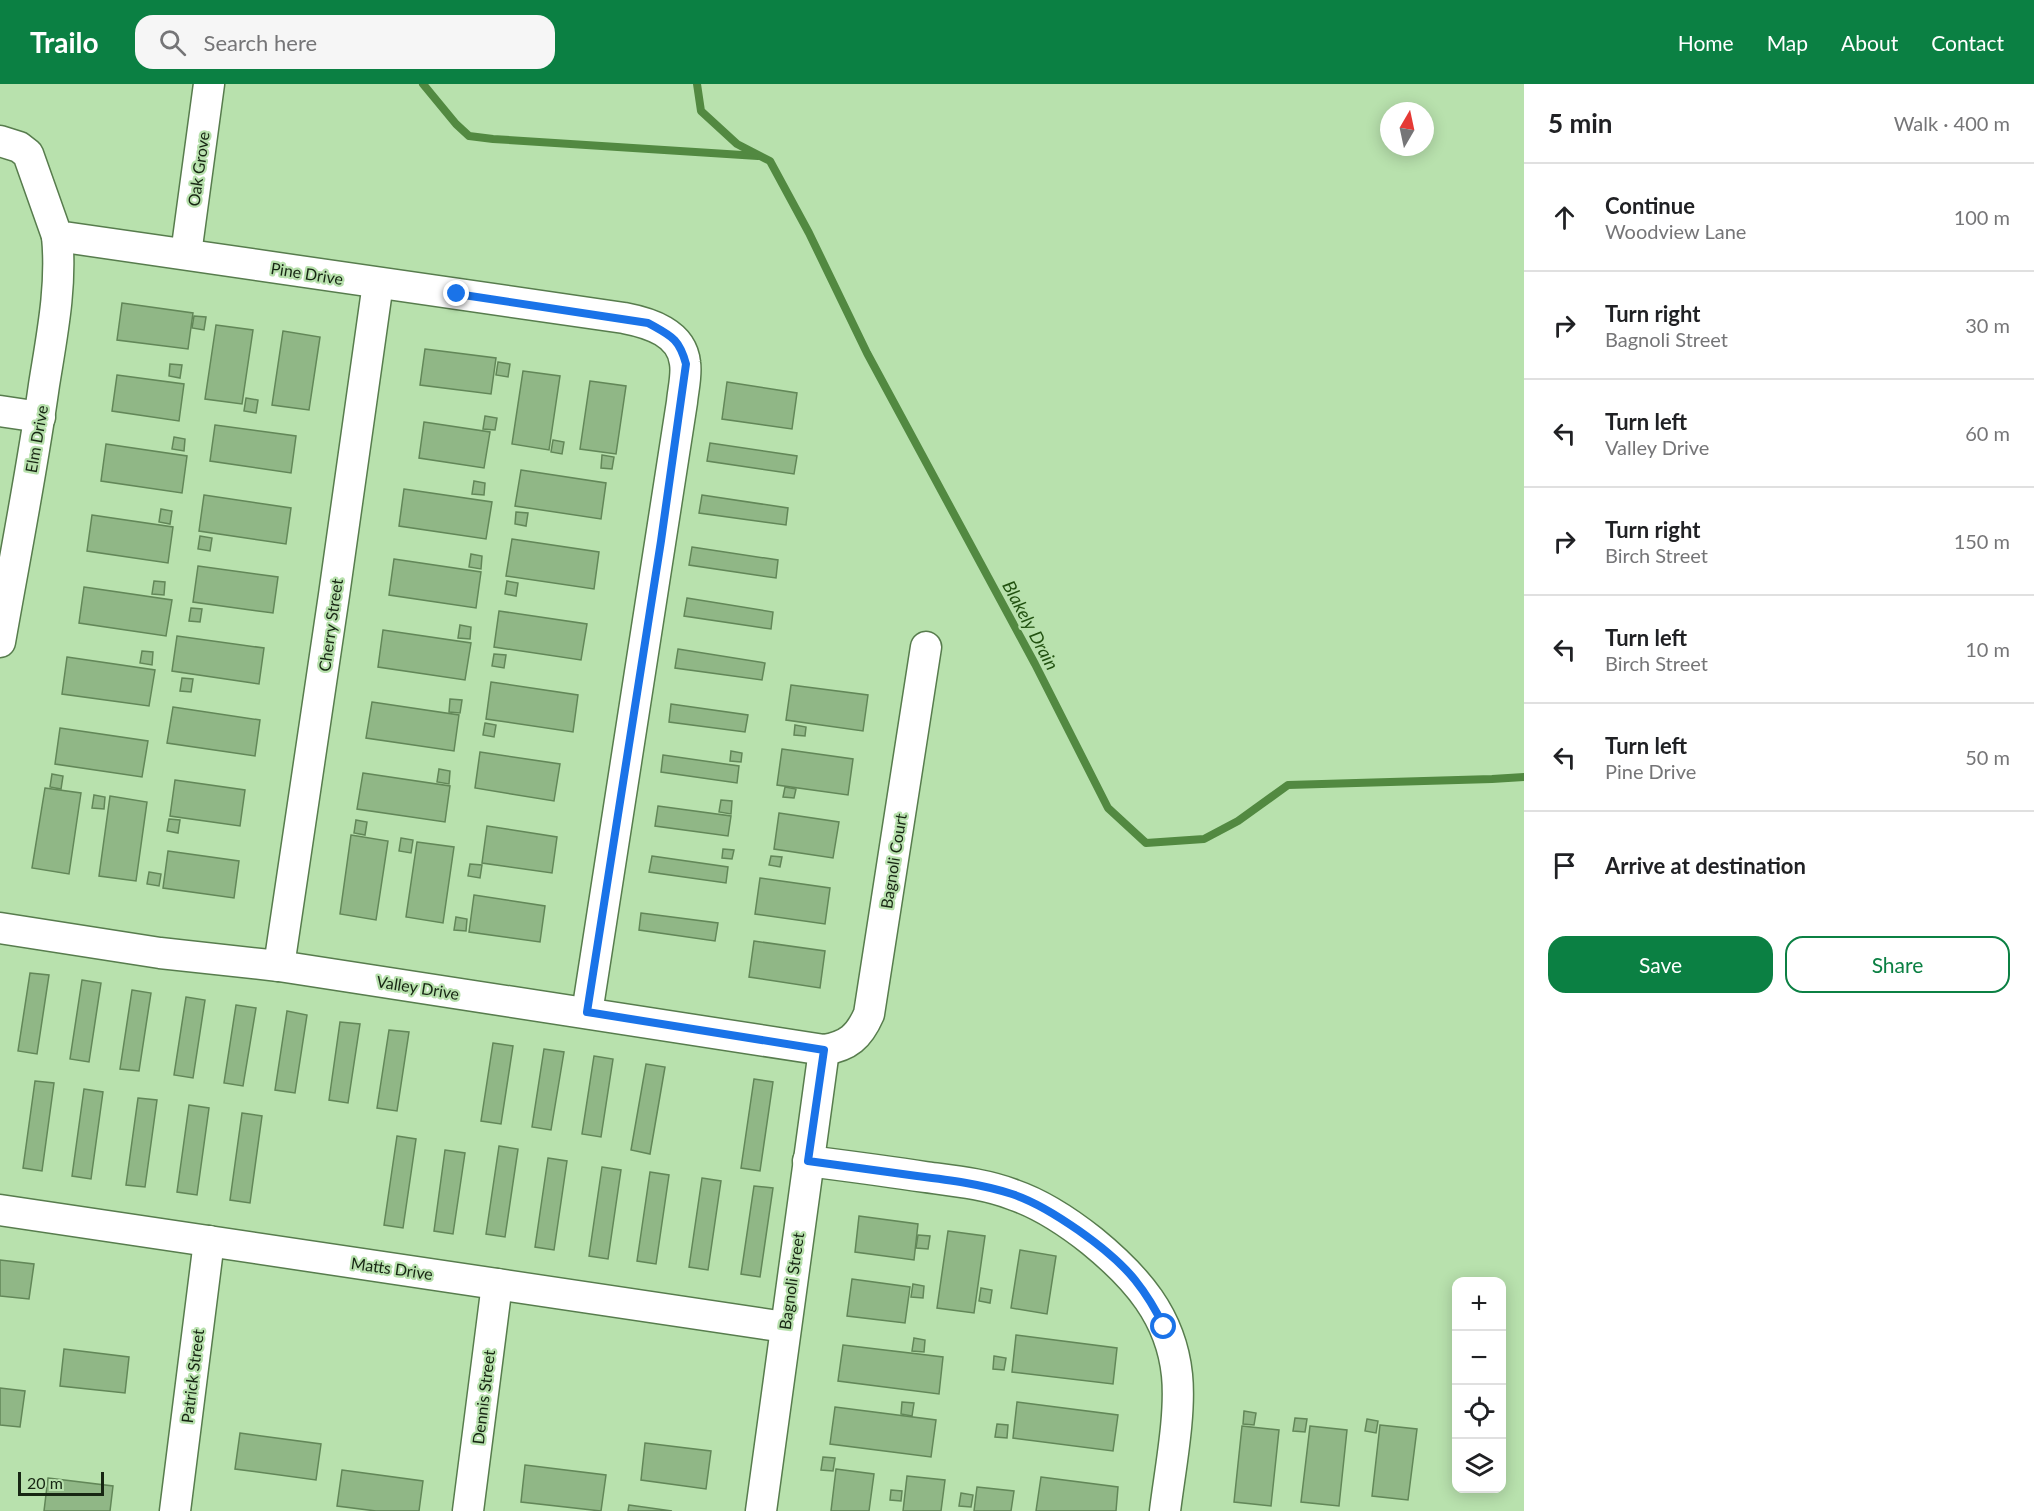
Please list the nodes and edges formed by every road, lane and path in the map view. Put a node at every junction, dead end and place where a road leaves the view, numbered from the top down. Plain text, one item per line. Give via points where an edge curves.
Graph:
1 (209, 84) edge
2 (0, 141) edge
3 (57, 236) junction
4 (186, 254) junction
5 (378, 283) junction
6 (0, 411) edge
7 (40, 417) junction
8 (0, 642) edge
9 (926, 647) dead end
10 (6, 929) edge
11 (279, 966) junction
12 (587, 1012) junction
13 (824, 1050) junction
14 (808, 1161) junction
15 (0, 1210) edge
16 (209, 1241) junction
17 (497, 1284) junction
18 (785, 1327) junction
19 (175, 1511) edge
20 (468, 1511) edge
21 (761, 1511) edge
22 (1165, 1511) edge

1 - 4 street, Oak Grove
2 - 3 street via 28,154
3 - 4 street, Pine Drive
3 - 7 street, Elm Drive via 57,301
4 - 5 street, Pine Drive
5 - 11 street, Cherry Street
5 - 12 street, Pine Drive via 648,323 681,347 686,364
6 - 7 street
7 - 8 street, Elm Drive
9 - 13 street, Bagnoli Court via 869,1014 851,1041
10 - 11 street, Valley Drive
11 - 12 street, Valley Drive
12 - 13 street, Valley Drive
13 - 14 street, Bagnoli Street
14 - 18 street, Bagnoli Street
14 - 22 street via 972,1183 1013,1194 1070,1224 1117,1262 1153,1305 1173,1352 1178,1397
15 - 16 street, Matts Drive
16 - 17 street, Matts Drive
16 - 19 street, Patrick Street
17 - 18 street, Matts Drive
17 - 20 street, Dennis Street
18 - 21 street, Bagnoli Street

